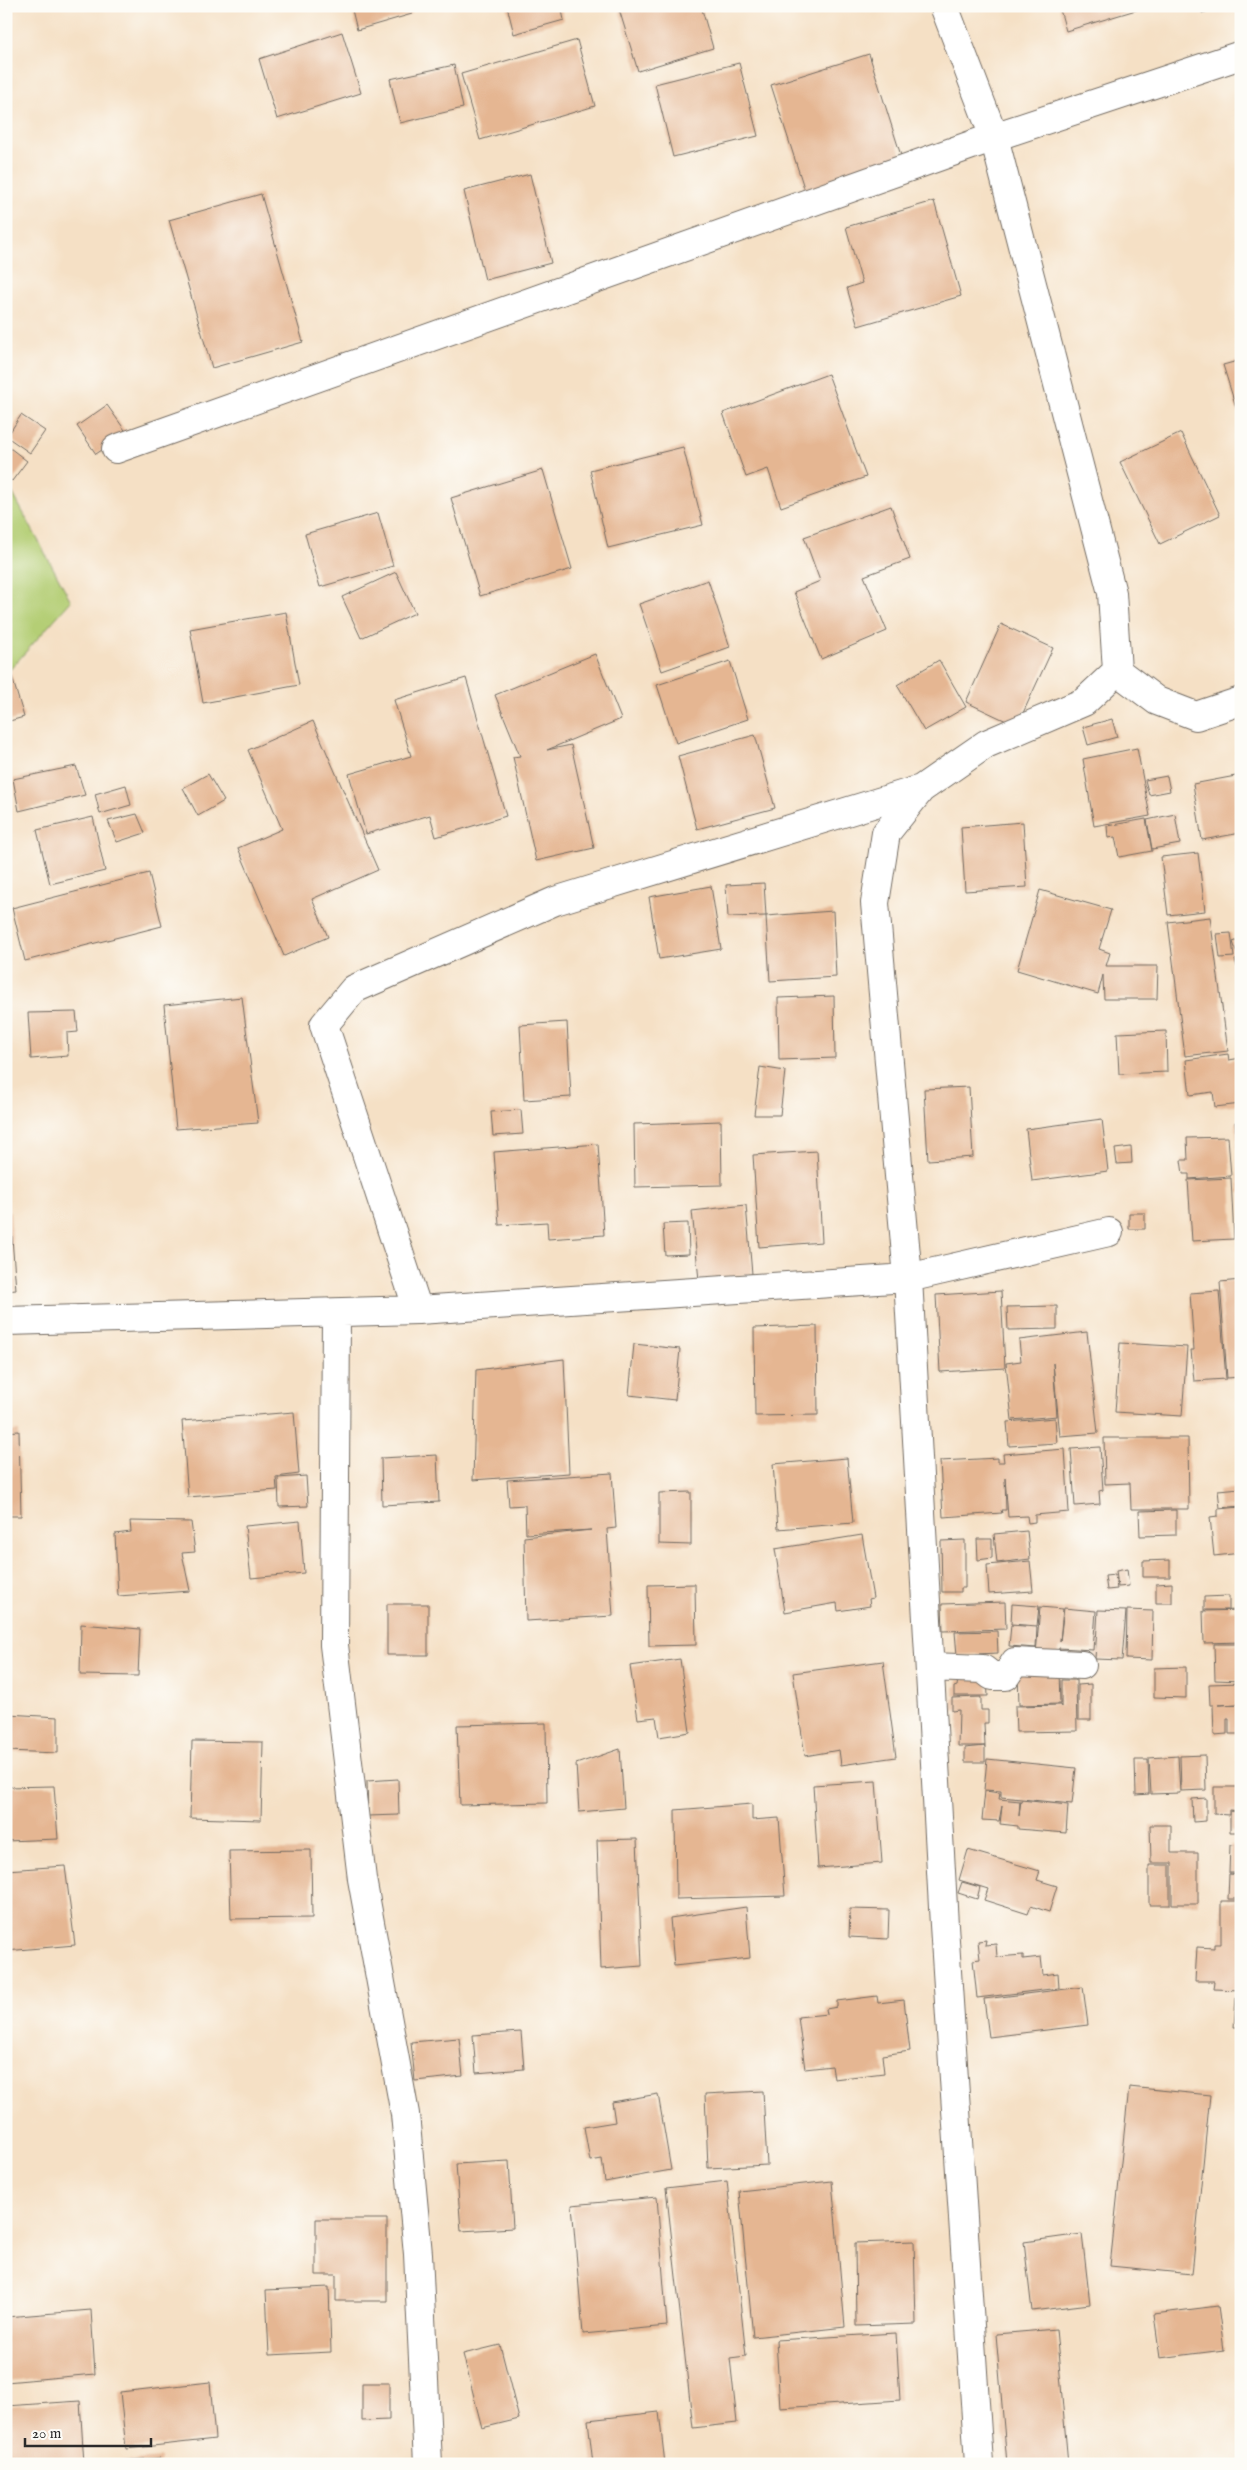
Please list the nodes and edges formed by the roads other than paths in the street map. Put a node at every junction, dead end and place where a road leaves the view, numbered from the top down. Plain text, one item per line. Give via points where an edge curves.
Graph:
1 (944, 6) edge
2 (1241, 55) edge
3 (994, 137) junction
4 (116, 449) dead end
5 (1117, 671) junction
6 (1241, 700) edge
7 (921, 789) junction
8 (1109, 1232) dead end
9 (908, 1278) junction
10 (418, 1310) junction
11 (336, 1313) junction
12 (6, 1322) edge
13 (1082, 1665) dead end
14 (931, 1667) junction
15 (428, 2464) edge
16 (979, 2464) edge

1 - 3 street
2 - 3 street
3 - 4 street
3 - 5 street via 1112,593
5 - 6 street via 1157,701 1196,716
5 - 7 street via 1084,702 986,744
7 - 9 street via 886,833 875,903
7 - 10 street via 555,901 354,989 324,1025
8 - 9 street
9 - 10 street
9 - 14 street
10 - 11 street
11 - 12 street
11 - 15 street via 334,1645 362,1879 405,2114 418,2254
13 - 14 street via 1015,1662 1006,1676 992,1676 983,1669
14 - 16 street

